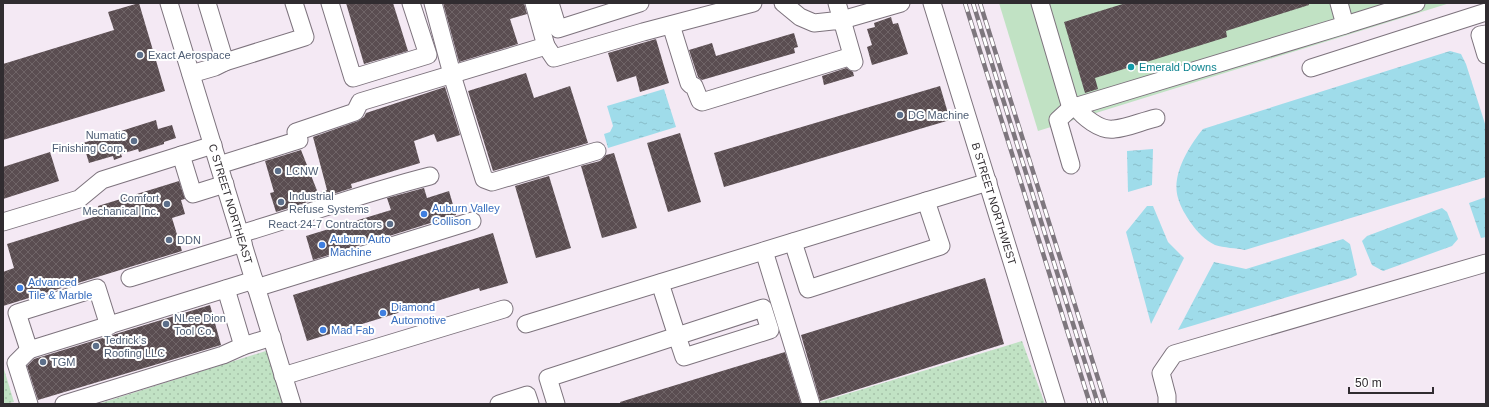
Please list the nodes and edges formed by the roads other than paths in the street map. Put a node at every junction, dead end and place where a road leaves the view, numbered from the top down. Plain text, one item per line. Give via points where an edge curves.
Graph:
1 (169, 3) edge
2 (207, 3) edge
3 (294, 3) edge
4 (330, 3) edge
5 (411, 3) edge
6 (433, 3) edge
7 (534, 3) edge
8 (550, 3) edge
9 (640, 3) edge
10 (753, 3) edge
11 (783, 3) edge
12 (837, 3) edge
13 (901, 3) edge
14 (932, 3) edge
15 (1040, 3) edge
16 (1339, 3) edge
17 (1416, 3) edge
18 (1486, 12) edge
19 (842, 20) junction
20 (671, 24) junction
21 (1345, 25) junction
22 (1486, 34) edge
23 (546, 46) junction
24 (1486, 55) edge
25 (225, 62) junction
26 (1311, 68) dead end
27 (191, 74) junction
28 (452, 74) junction
29 (1073, 107) junction
30 (1156, 118) dead end
31 (213, 146) junction
32 (597, 151) dead end
33 (181, 155) junction
34 (219, 164) junction
35 (1071, 165) dead end
36 (430, 176) dead end
37 (988, 182) junction
38 (225, 184) junction
39 (926, 201) junction
40 (472, 221) dead end
41 (3, 222) edge
42 (241, 238) junction
43 (793, 242) junction
44 (764, 251) junction
45 (1486, 263) edge
46 (130, 278) dead end
47 (660, 283) junction
48 (255, 284) junction
49 (226, 289) junction
50 (504, 309) dead end
51 (526, 324) dead end
52 (109, 326) junction
53 (677, 336) junction
54 (272, 337) junction
55 (243, 346) junction
56 (29, 350) junction
57 (284, 376) junction
58 (30, 404) edge
59 (64, 404) edge
60 (292, 404) edge
61 (500, 404) edge
62 (530, 404) edge
63 (556, 404) edge
64 (811, 404) edge
65 (1056, 404) edge
66 (1168, 404) edge

1 - 27 street, C STREET NORTHEAST
2 - 25 street
3 - 25 street via 305,37
4 - 5 street via 353,78 428,55
6 - 28 street
7 - 23 street
8 - 9 street via 558,29
10 - 20 street
11 - 19 street via 800,17 814,23
12 - 19 street
13 - 19 street
14 - 37 street, B STREET NORTHWEST
15 - 29 street
16 - 21 street
17 - 21 street
18 - 26 street
19 - 20 street via 853,59 702,102 694,86 689,83
20 - 23 street via 554,58
21 - 29 street
22 - 24 street via 1480,35
23 - 28 street
25 - 27 street
27 - 31 street, C STREET NORTHEAST
28 - 32 street via 484,179 492,182
28 - 34 street via 360,102 354,112 296,132 299,140
29 - 30 street via 1103,128 1113,130
29 - 35 street via 1058,120
31 - 33 street
31 - 34 street, C STREET NORTHEAST
33 - 38 street via 193,194
33 - 41 street via 102,180 79,199
34 - 38 street, C STREET NORTHEAST
36 - 42 street via 285,221
37 - 39 street
37 - 65 street, B STREET NORTHWEST
38 - 42 street, C STREET NORTHEAST
39 - 43 street
39 - 43 street via 941,246 808,289
40 - 48 street
42 - 46 street
42 - 48 street, C STREET NORTHEAST
43 - 44 street
44 - 47 street
44 - 64 street
45 - 66 street via 1174,354 1161,373
47 - 51 street
47 - 53 street
48 - 49 street
48 - 54 street, C STREET NORTHEAST
49 - 52 street
49 - 55 street
50 - 57 street
52 - 56 street
52 - 56 street via 97,288 18,313
53 - 53 street via 763,308 770,330 684,357
53 - 63 street via 548,378
54 - 55 street
54 - 57 street, C STREET NORTHEAST
55 - 59 street via 223,356
56 - 58 street via 16,363
57 - 60 street, C STREET NORTHEAST
61 - 62 street via 527,396

